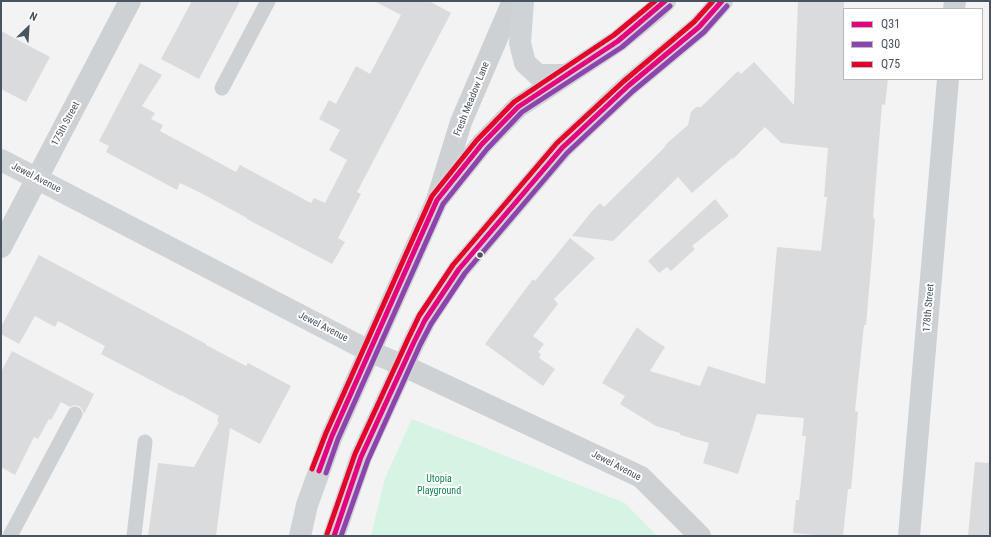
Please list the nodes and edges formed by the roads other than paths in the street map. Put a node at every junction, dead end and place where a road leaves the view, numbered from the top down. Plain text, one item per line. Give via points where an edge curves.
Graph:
1 (130, 1) edge
2 (268, 1) edge
3 (513, 1) edge
4 (523, 1) edge
5 (665, 1) edge
6 (722, 1) edge
7 (566, 76) junction
8 (948, 80) edge
9 (222, 88) dead end
10 (1, 160) edge
11 (36, 179) junction
12 (437, 200) junction
13 (1, 247) edge
14 (369, 351) junction
15 (404, 366) junction
16 (75, 414) dead end
17 (145, 442) dead end
18 (10, 536) edge
19 (134, 536) edge
20 (300, 536) edge
21 (334, 536) edge
22 (700, 536) edge
23 (909, 536) edge

1 - 11 street, 175th Street
2 - 9 lane
3 - 12 street, Fresh Meadow Lane via 461,122
4 - 7 main road via 520,44 525,63 538,75
5 - 7 main road via 618,41
6 - 15 main road via 699,27 628,86 557,154 459,269 426,320
7 - 12 main road via 518,107 482,144
8 - 23 street, 178th Street
10 - 11 main road, Jewel Avenue
11 - 13 street, 175th Street
11 - 14 main road, Jewel Avenue
12 - 14 main road
14 - 15 main road, Jewel Avenue
14 - 20 main road via 332,436 307,505
15 - 21 main road via 361,456
15 - 22 street, Jewel Avenue via 640,477
16 - 18 lane
17 - 19 lane

